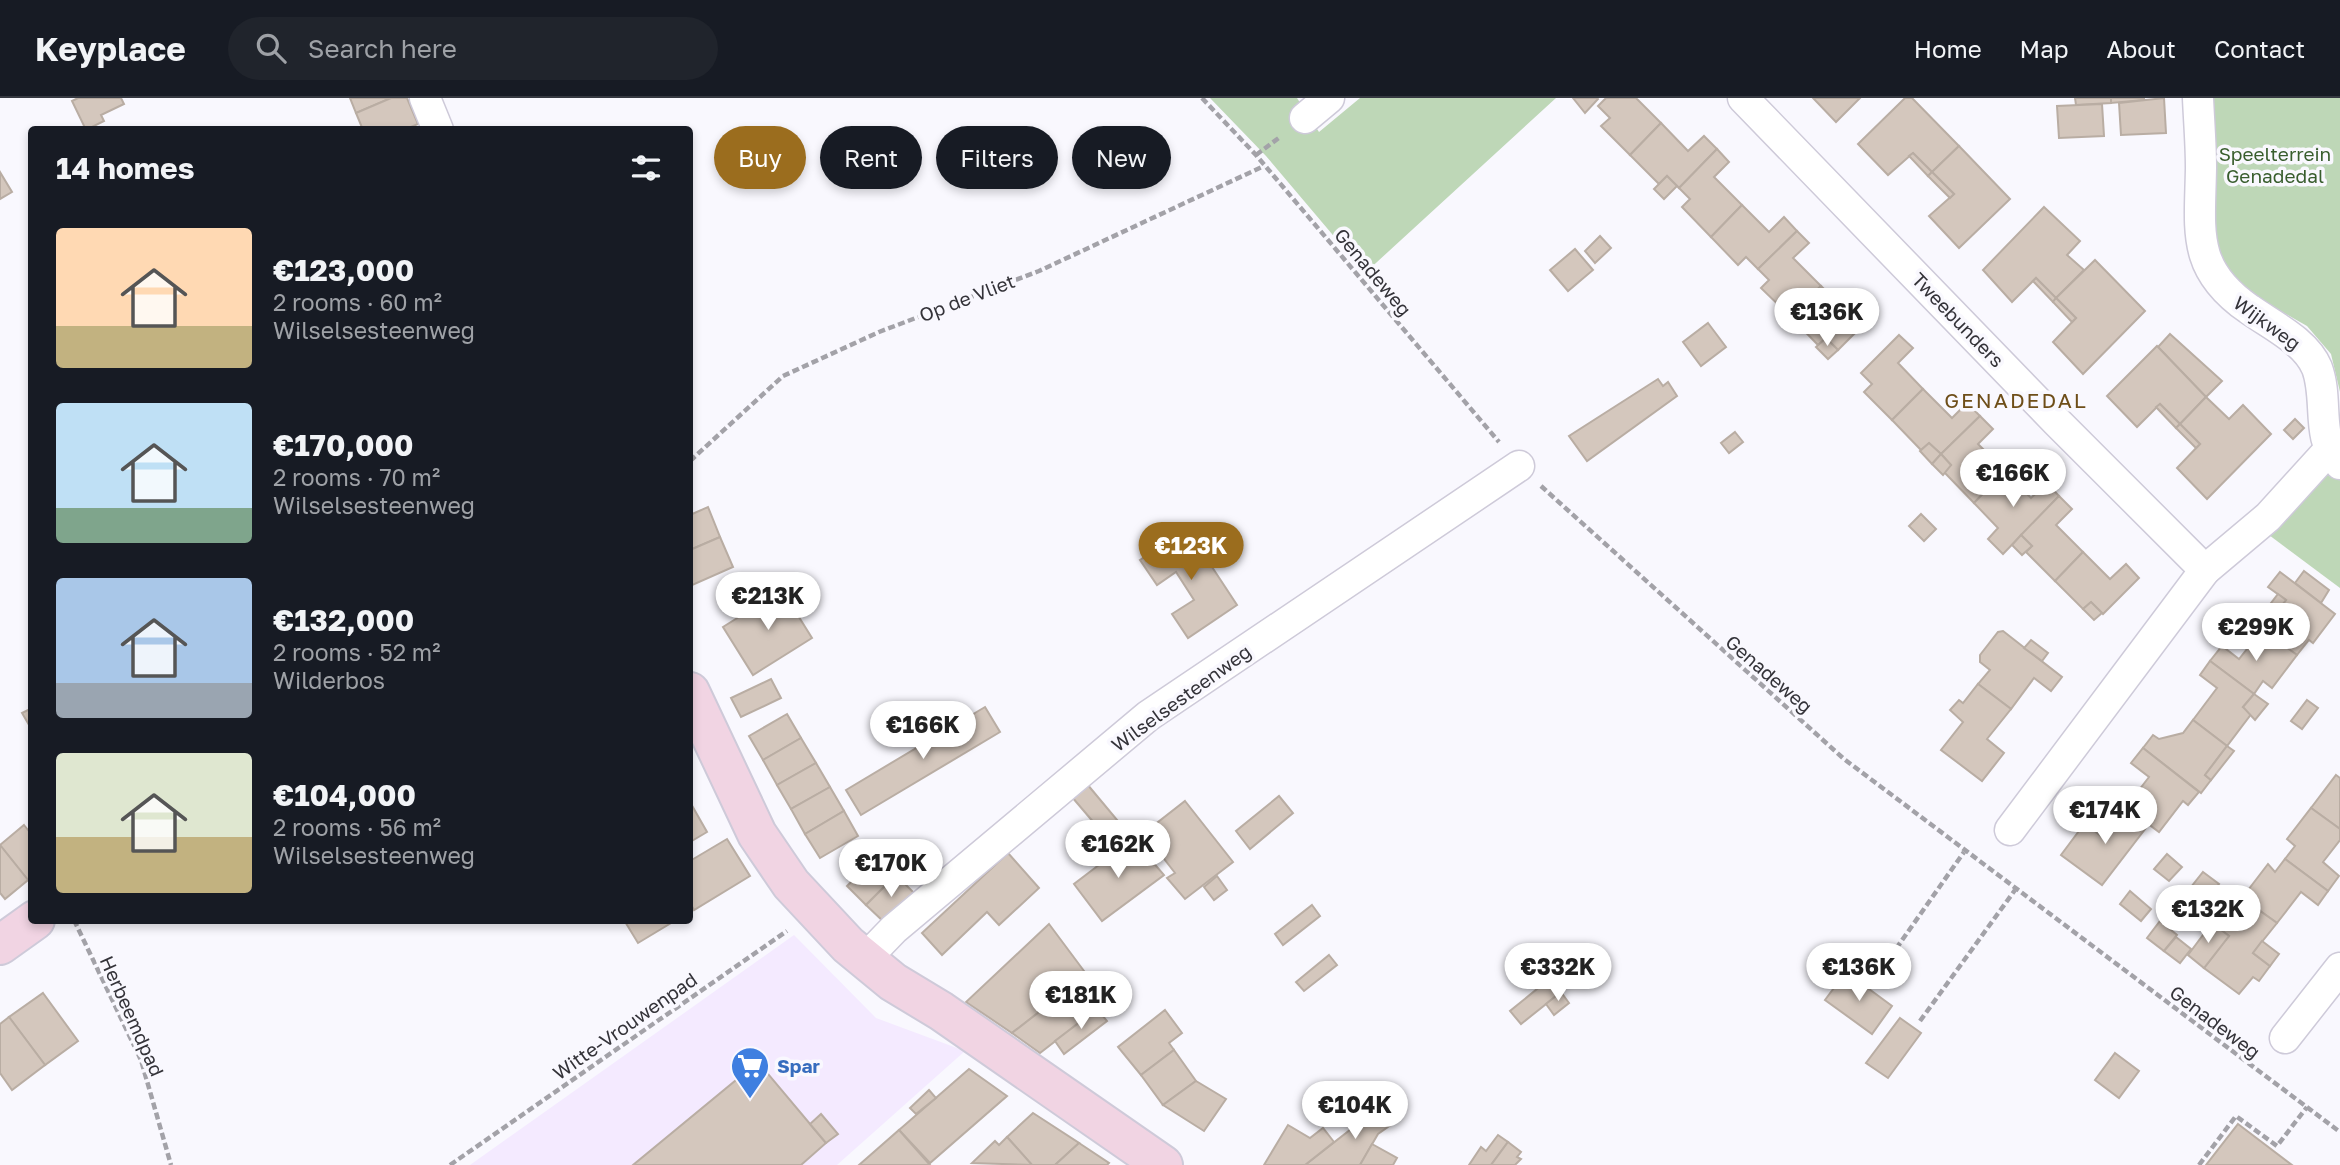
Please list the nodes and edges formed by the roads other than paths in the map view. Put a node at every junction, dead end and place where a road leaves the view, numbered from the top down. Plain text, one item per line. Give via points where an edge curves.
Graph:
1 (425, 98) edge
2 (1329, 98) edge
3 (1743, 98) edge
4 (2198, 98) edge
5 (1305, 118) dead end
6 (436, 126) edge
7 (2334, 458) edge
8 (1519, 466) road end
9 (2206, 570) junction
10 (693, 698) edge
11 (2010, 830) dead end
12 (29, 924) edge
13 (0, 945) edge
14 (865, 959) junction
15 (2340, 968) edge
16 (2285, 1038) dead end
17 (1163, 1165) edge

1 - 6 street
2 - 5 street
3 - 9 street, Tweebunders
4 - 7 street, Wijkweg via 2198,235 2209,272 2230,296 2304,348 2316,367
7 - 9 street
8 - 14 street, Wilselsesteenweg via 1148,716 894,929
9 - 11 street
10 - 14 street via 757,834 791,884
12 - 13 street
14 - 17 street
15 - 16 street

